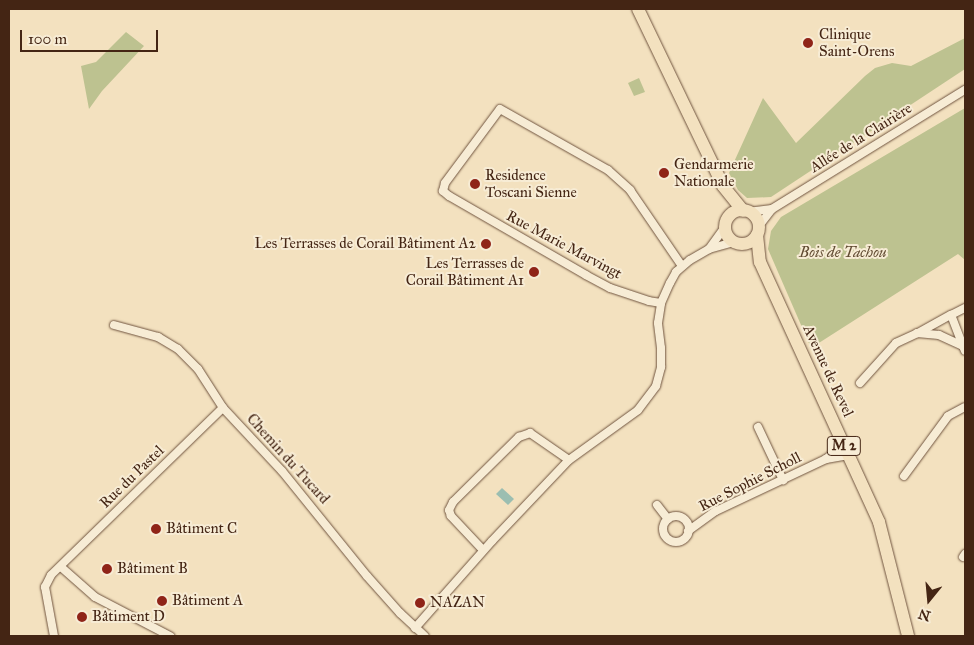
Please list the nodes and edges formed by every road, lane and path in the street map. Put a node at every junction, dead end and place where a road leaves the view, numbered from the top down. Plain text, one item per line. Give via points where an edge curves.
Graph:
1 (638, 9) edge
2 (965, 90) edge
3 (723, 186) junction
4 (772, 209) junction
5 (745, 211) junction
6 (726, 224) junction
7 (758, 231) junction
8 (737, 243) junction
9 (709, 248) junction
10 (760, 262) junction
11 (682, 266) junction
12 (661, 303) junction
13 (965, 308) edge
14 (951, 315) junction
15 (114, 325) dead end
16 (917, 333) junction
17 (964, 349) edge
18 (860, 383) dead end
19 (965, 407) edge
20 (223, 408) junction
21 (758, 427) dead end
22 (847, 450) junction
23 (569, 460) junction
24 (904, 476) dead end
25 (783, 480) junction
26 (657, 505) dead end
27 (668, 519) junction
28 (688, 531) junction
29 (483, 550) junction
30 (61, 567) junction
31 (415, 628) junction
32 (54, 636) edge
33 (170, 636) edge
34 (425, 636) edge
35 (908, 636) edge

1 - 3 main road
2 - 4 street, Allée de la Clairière
3 - 5 main road
3 - 6 main road
4 - 5 street, Allée de la Clairière
4 - 7 street, Allée de la Clairière
5 - 6 main road via 735,212
5 - 7 main road via 756,220
6 - 8 main road via 727,236
6 - 9 street
7 - 8 main road via 750,242
7 - 10 main road, Avenue de Revel / M 2
8 - 9 street
8 - 10 main road, Avenue de Revel / M 2
9 - 11 street
10 - 22 main road, Avenue de Revel / M 2
11 - 12 street
11 - 12 street, Rue Marie Marvingt via 630,190 608,170 500,109 445,183 445,193 586,275 610,288
12 - 23 street via 658,322 661,361 656,386 638,410
13 - 14 street
14 - 16 street
14 - 17 street
15 - 20 street, Chemin du Tucard via 158,338 178,349 198,369
16 - 17 street via 939,334
16 - 18 street via 896,343
19 - 24 street via 948,416
20 - 30 street, Rue du Pastel
20 - 31 street, Chemin du Tucard via 282,471 367,576
21 - 25 street
22 - 25 street, Rue Sophie Scholl
22 - 35 main road, Avenue de Revel / M 2 via 879,522
23 - 29 street
23 - 29 street via 530,433 519,437 453,502 449,510 451,516
25 - 28 street, Rue Sophie Scholl via 716,512
26 - 27 street, Rue Sophie Scholl
27 - 28 street, Rue Sophie Scholl via 675,516 683,518 688,524
27 - 28 street, Rue Sophie Scholl via 664,531 668,538 680,541
29 - 31 street
30 - 32 street, Rue du Pastel via 51,575 45,587
30 - 33 street via 95,597
31 - 34 street, Chemin du Tucard

